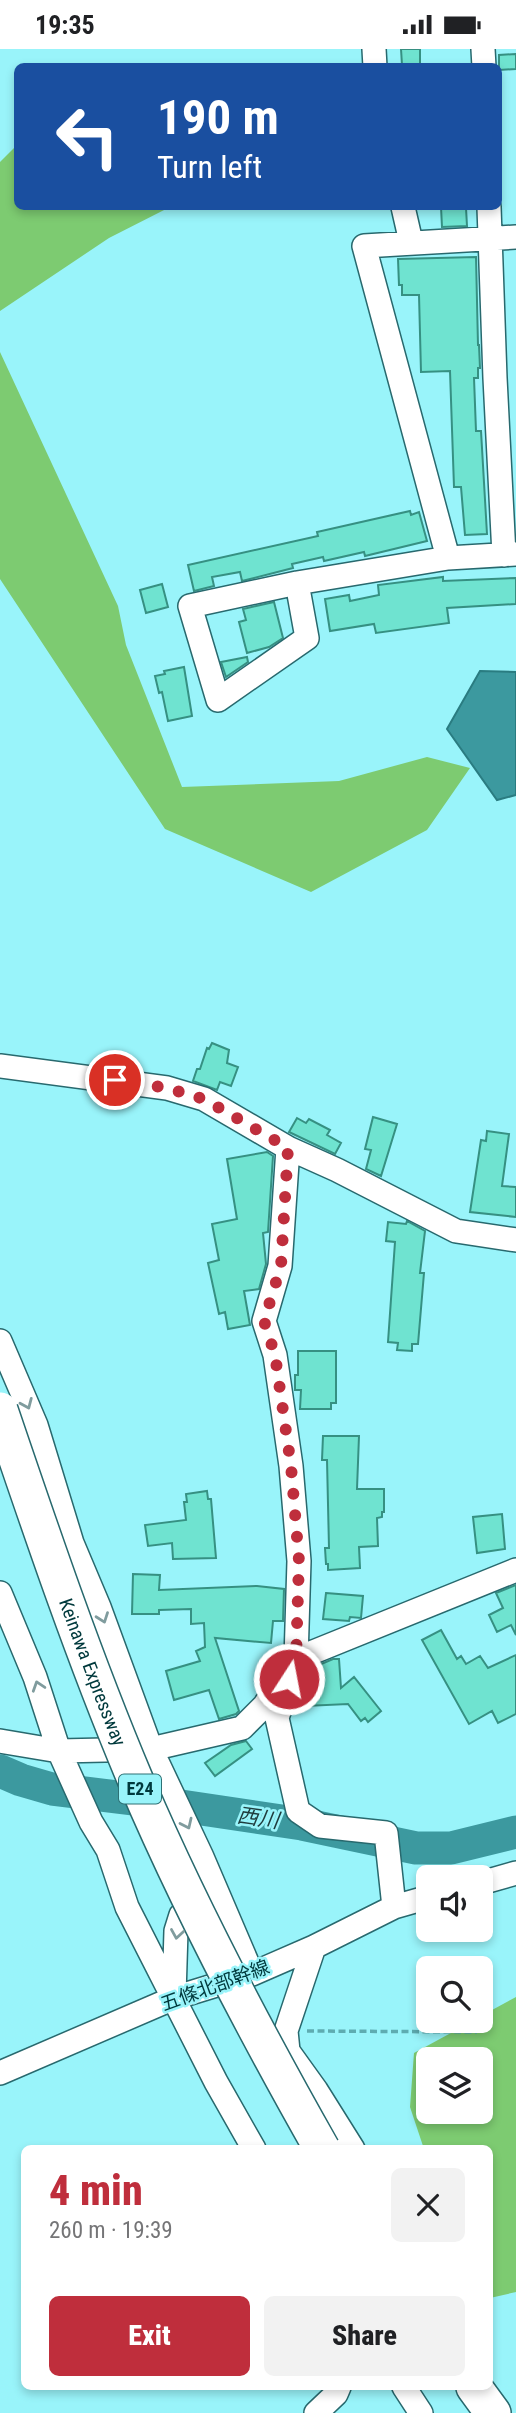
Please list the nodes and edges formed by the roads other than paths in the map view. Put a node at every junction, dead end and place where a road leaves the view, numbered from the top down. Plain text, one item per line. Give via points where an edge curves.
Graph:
1 (404, 210) edge
2 (489, 210) edge
3 (516, 237) edge
4 (490, 239) junction
5 (411, 242) junction
6 (510, 555) edge
7 (448, 558) junction
8 (297, 583) junction
9 (0, 1066) edge
10 (288, 1148) junction
11 (516, 1240) edge
12 (0, 1341) edge
13 (0, 1410) edge
14 (516, 1570) edge
15 (0, 1593) edge
16 (296, 1659) junction
17 (0, 1741) edge
18 (151, 1748) junction
19 (59, 1751) junction
20 (516, 1873) edge
21 (493, 1880) edge
22 (215, 1886) junction
23 (416, 1901) edge
24 (394, 1907) junction
25 (314, 1947) junction
26 (252, 1974) junction
27 (174, 1998) junction
28 (0, 2073) edge
29 (252, 2145) edge
30 (320, 2145) edge
31 (350, 2145) edge
32 (338, 2390) edge
33 (406, 2390) edge
34 (476, 2390) edge
35 (316, 2413) edge
36 (421, 2413) edge
37 (493, 2413) edge

1 - 5 street
2 - 4 street
3 - 4 street
4 - 5 street
4 - 6 street
5 - 7 street via 364,246
6 - 7 street
7 - 8 street
8 - 8 street via 306,638 218,700 190,606
9 - 10 street via 167,1088 204,1099
10 - 11 street via 456,1231
10 - 16 street via 281,1266 264,1321 275,1355 291,1466 299,1561
12 -> 18 street via 36,1425 72,1543
13 - 30 highway, Keinawa Expressway / E24, bridge via 75,1628 135,1780 196,1912
14 - 16 street
19 -> 15 street
16 - 18 street via 264,1706 242,1728
16 - 24 street via 277,1718 298,1811 320,1826 386,1833
17 - 19 street
18 - 19 street
18 -> 22 street
19 - 27 street via 108,1850 127,1907
20 - 21 street
22 - 26 street
22 -> 27 street via 181,1916 176,1931
23 - 24 street, 五條北部幹線
24 - 25 street, 五條北部幹線
25 - 26 street, 五條北部幹線
25 - 31 street via 286,2031 288,2051
26 - 27 street, 五條北部幹線
27 - 28 street, 五條北部幹線
27 - 29 street
32 - 35 street
33 - 36 street
34 - 37 highway

